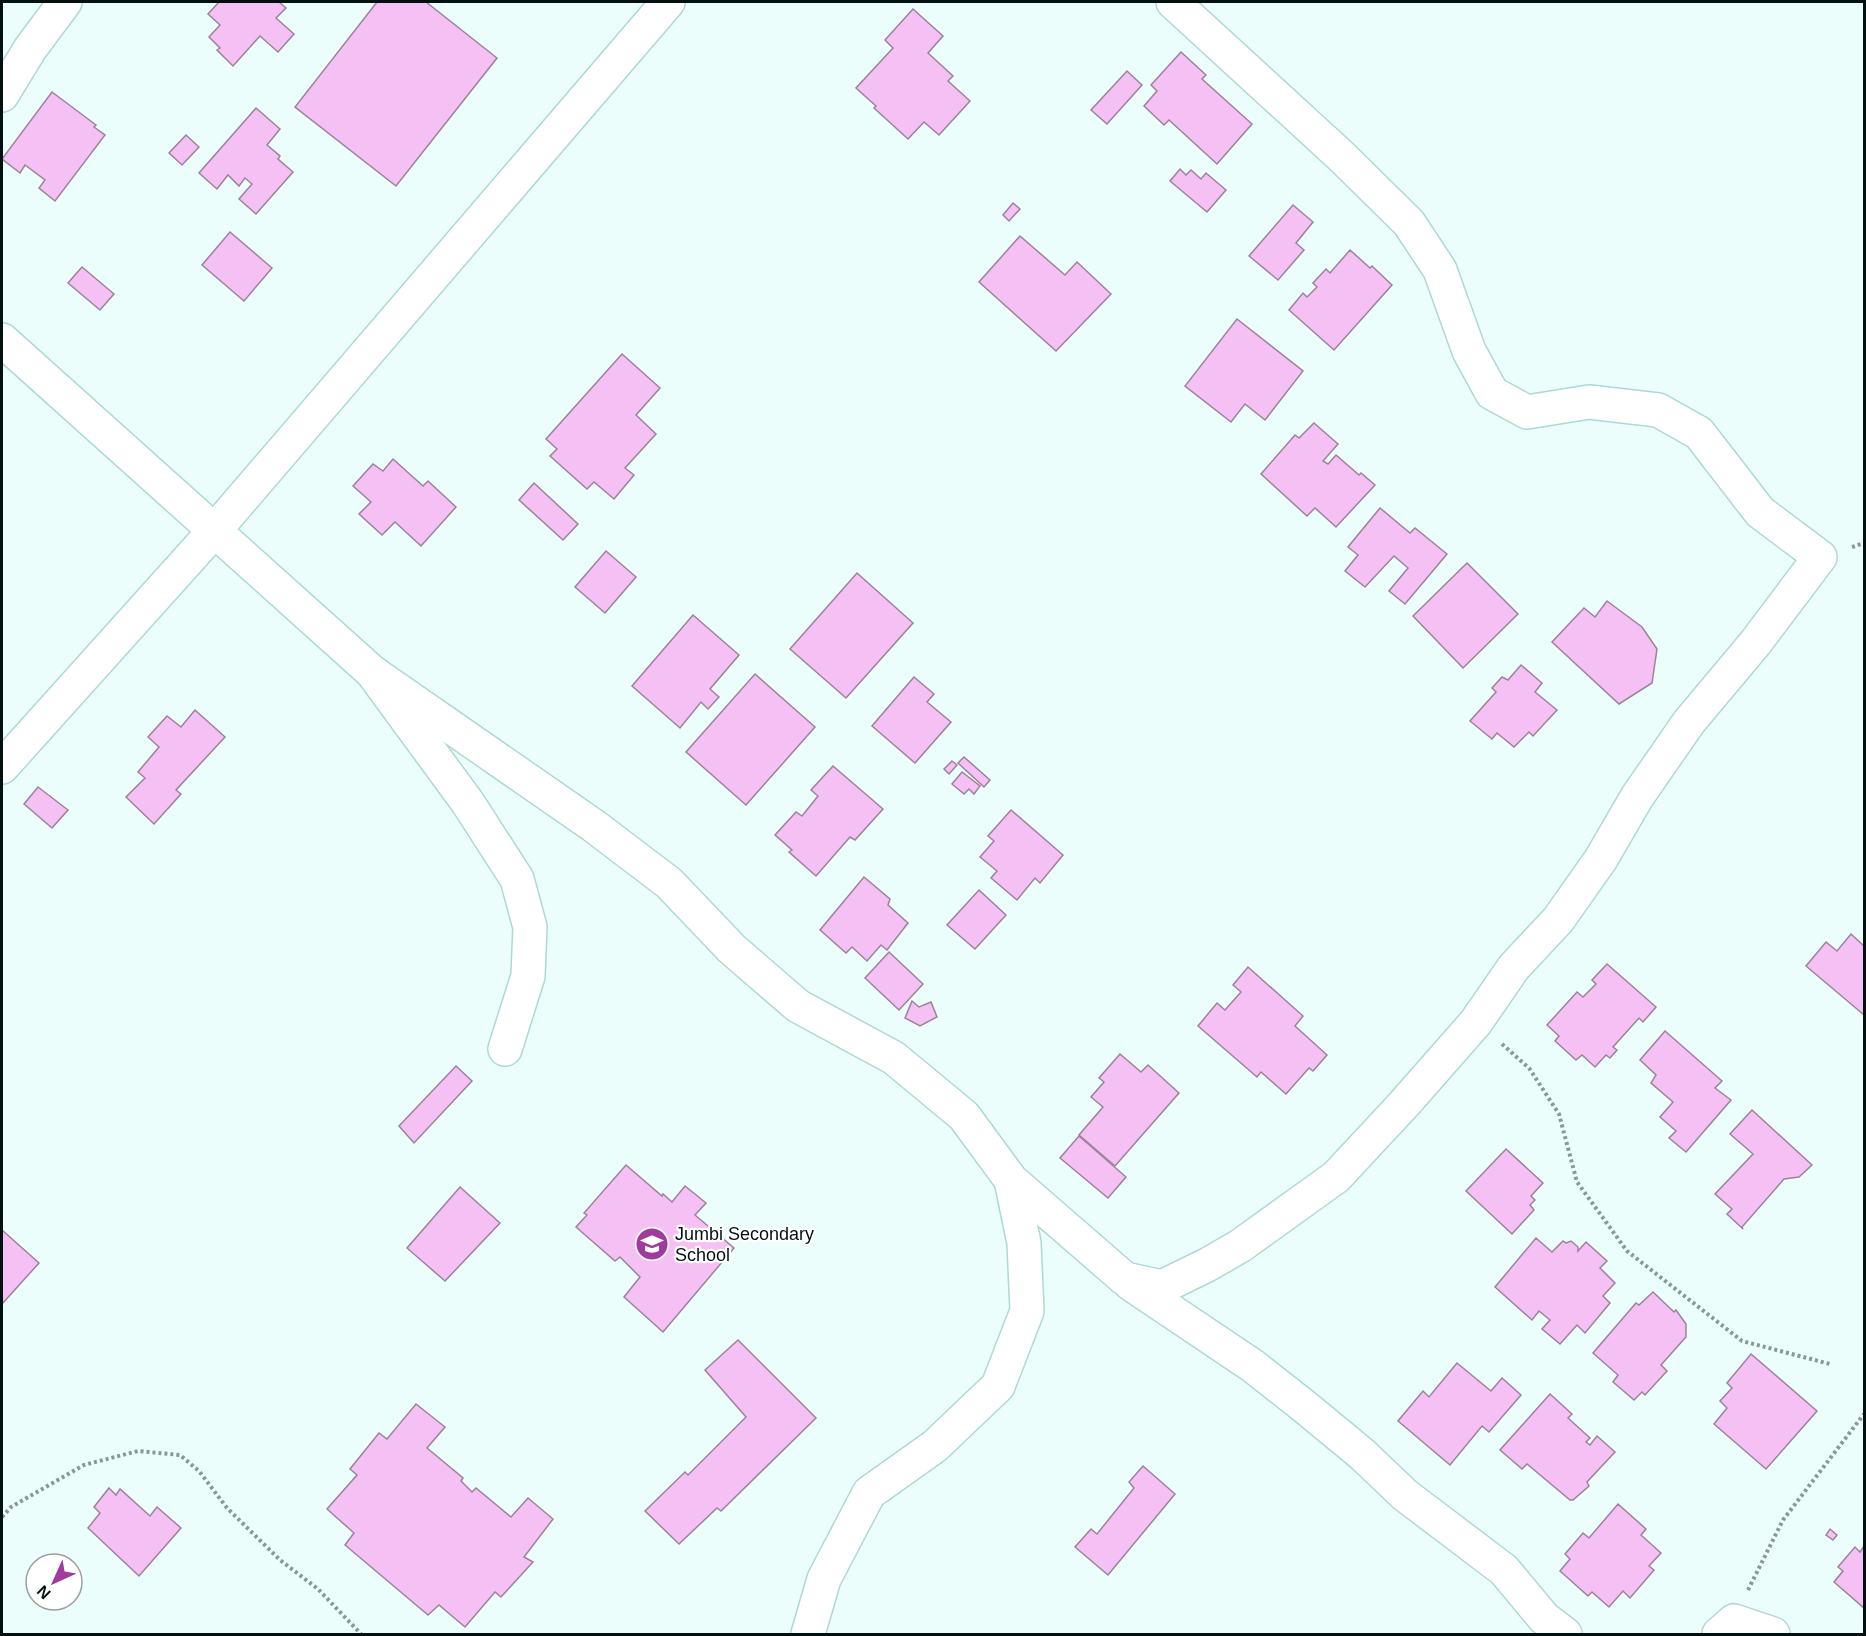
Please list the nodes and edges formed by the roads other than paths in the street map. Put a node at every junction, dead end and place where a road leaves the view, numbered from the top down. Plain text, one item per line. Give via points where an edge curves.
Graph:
1 (65, 2) edge
2 (668, 2) edge
3 (1173, 2) edge
4 (2, 95) edge
5 (2, 340) edge
6 (215, 530) junction
7 (372, 672) junction
8 (2, 767) edge
9 (506, 1049) dead end
10 (1011, 1180) junction
11 (1125, 1279) junction
12 (1726, 1628) edge
13 (808, 1635) edge
14 (1565, 1635) edge
15 (1773, 1635) edge

1 - 4 street
2 - 6 street
3 - 11 street via 1409,223 1440,270 1469,351 1492,393 1527,412 1590,402 1658,410 1699,433 1760,512 1820,557 1689,722 1558,920 1514,967 1476,1022 1336,1177 1240,1246 1162,1287
5 - 6 street
6 - 7 street
6 - 8 street
7 - 9 street via 468,803 517,879 530,927 528,976
7 - 10 street via 594,826 669,883 732,949 798,1006 894,1058 964,1116
10 - 11 street
10 - 13 street via 1024,1243 1027,1311 998,1386 935,1446 869,1493 824,1579
11 - 14 street via 1253,1366 1305,1407 1405,1495 1504,1570 1544,1618
12 - 15 street

